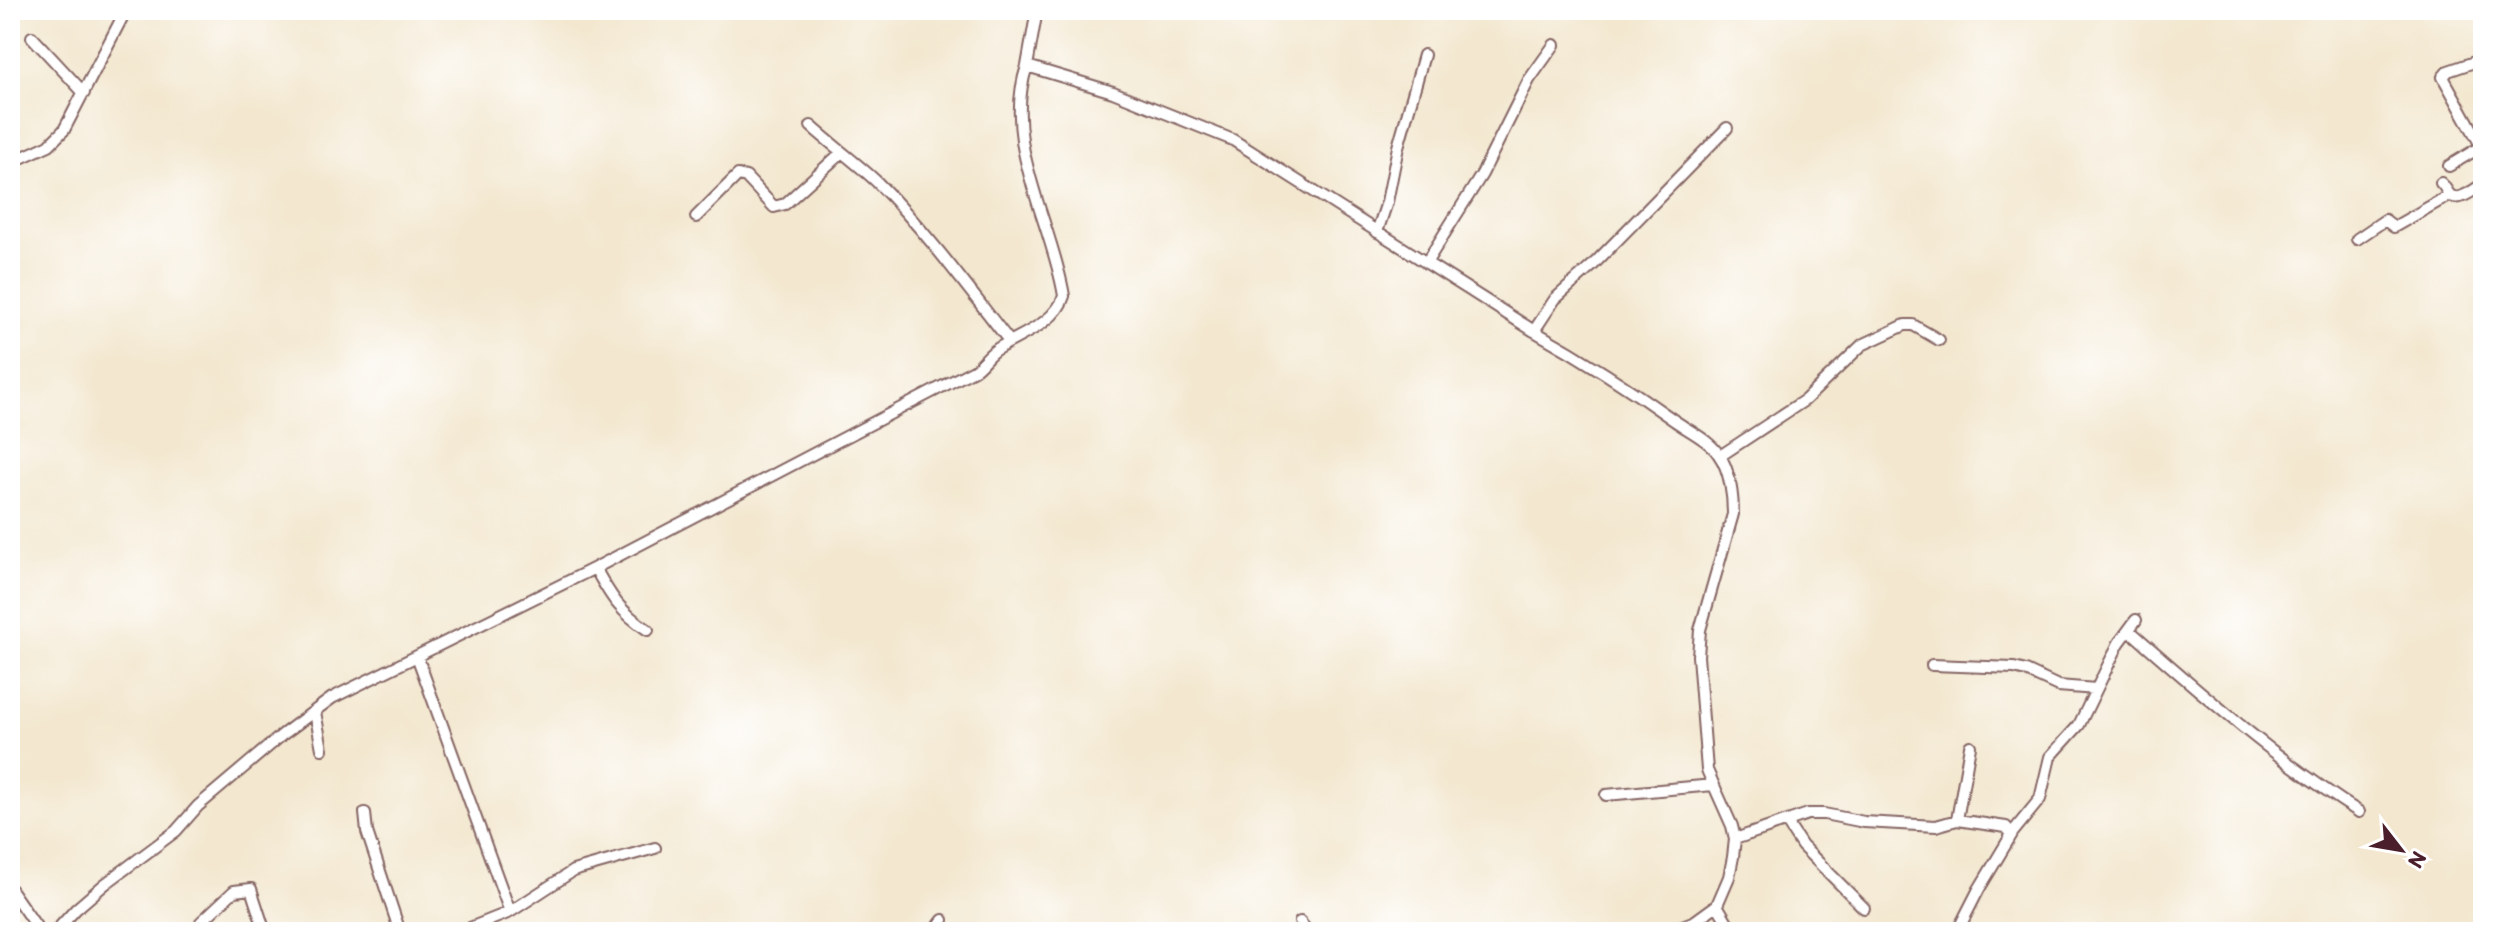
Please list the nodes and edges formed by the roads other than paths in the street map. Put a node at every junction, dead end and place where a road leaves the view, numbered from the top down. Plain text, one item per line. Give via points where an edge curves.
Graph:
1 (126, 10) edge
2 (1037, 10) edge
3 (32, 37) dead end
4 (1554, 45) dead end
5 (1424, 55) dead end
6 (2483, 59) edge
7 (1027, 66) junction
8 (84, 93) junction
9 (811, 126) dead end
10 (1727, 128) dead end
11 (2482, 148) edge
12 (841, 153) junction
13 (10, 163) edge
14 (2449, 166) dead end
15 (2441, 183) dead end
16 (2483, 184) edge
17 (2450, 195) junction
18 (696, 217) dead end
19 (1377, 232) junction
20 (2357, 239) dead end
21 (1426, 263) junction
22 (1534, 331) junction
23 (1939, 340) dead end
24 (1010, 342) junction
25 (1720, 456) junction
26 (595, 568) junction
27 (2136, 620) dead end
28 (648, 630) dead end
29 (2129, 630) junction
30 (417, 656) junction
31 (1932, 665) dead end
32 (2096, 689) junction
33 (315, 712) junction
34 (1970, 746) dead end
35 (322, 749) dead end
36 (1713, 785) junction
37 (1606, 795) dead end
38 (2359, 812) dead end
39 (365, 813) dead end
40 (1957, 820) junction
41 (1787, 823) junction
42 (2013, 832) junction
43 (1735, 839) junction
44 (655, 848) dead end
45 (10, 889) edge
46 (1717, 905) junction
47 (1864, 908) dead end
48 (510, 912) junction
49 (943, 920) dead end
50 (201, 922) dead end
51 (1300, 922) dead end
52 (40, 932) edge
53 (55, 932) edge
54 (265, 932) edge
55 (400, 932) edge
56 (460, 932) edge
57 (934, 932) edge
58 (1308, 932) edge
59 (1668, 932) edge
60 (1733, 932) edge
61 (1957, 932) edge

1 - 8 street
2 - 7 street
3 - 8 street
4 - 21 street
5 - 19 street
6 - 11 street via 2443,75
7 - 19 street via 1113,92 1233,140
7 - 24 street via 1019,99 1024,152 1064,296 1052,316
8 - 13 street via 64,130 49,145
9 - 12 street
10 - 22 street via 1555,299
11 - 14 street
12 - 18 street via 785,204 774,207 738,175
12 - 24 street via 917,223
15 - 17 street
16 - 17 street via 2465,195
17 - 20 street via 2394,227 2385,220
19 - 21 street
21 - 22 street
22 - 25 street via 1652,404
23 - 25 street via 1905,325 1862,345 1805,400
24 - 26 street via 974,370
25 - 36 street via 1733,495 1733,514 1700,630 1698,656 1704,752
26 - 28 street via 615,603
26 - 30 street
27 - 29 street
29 - 32 street
29 - 38 street via 2210,701
30 - 33 street via 332,698
30 - 48 street
31 - 32 street via 2014,668 2058,686
32 - 42 street via 2079,725 2050,757 2040,799
33 - 35 street
33 - 53 street via 105,884
34 - 40 street
36 - 37 street
36 - 43 street
39 - 55 street
40 - 41 street via 1936,826 1808,814
40 - 42 street
41 - 43 street
41 - 47 street via 1802,846
42 - 61 street
43 - 46 street via 1729,877
44 - 48 street via 573,871
45 - 52 street
46 - 59 street
46 - 60 street
48 - 56 street
49 - 57 street
50 - 54 street via 234,891 251,889
51 - 58 street

